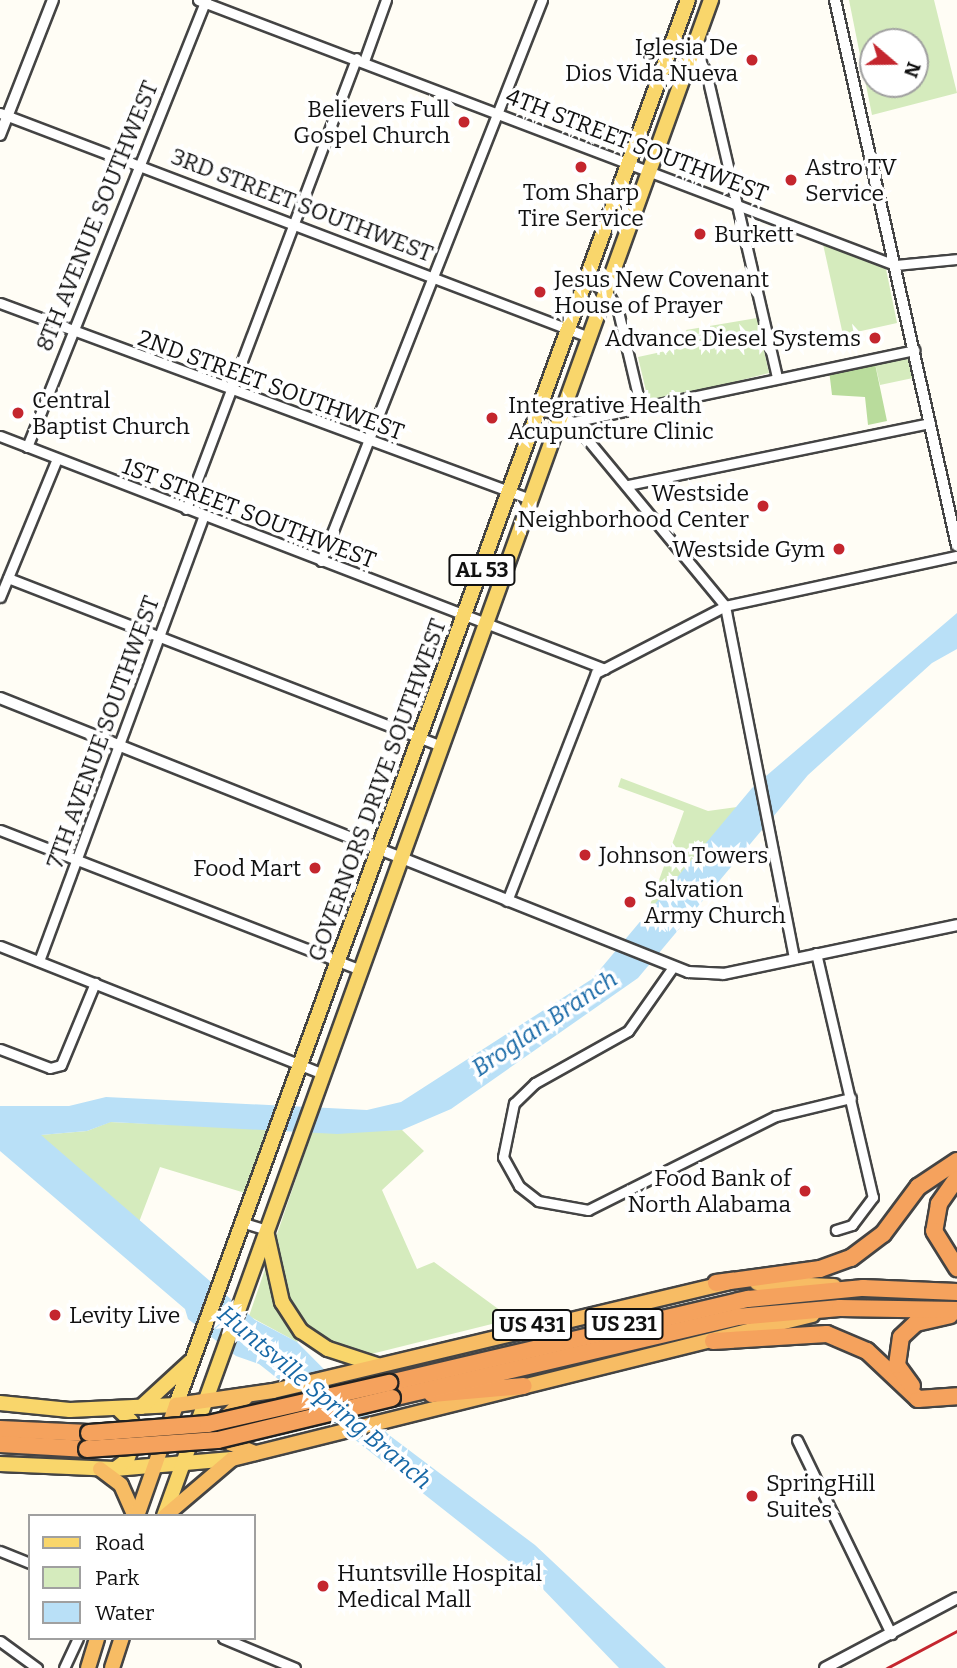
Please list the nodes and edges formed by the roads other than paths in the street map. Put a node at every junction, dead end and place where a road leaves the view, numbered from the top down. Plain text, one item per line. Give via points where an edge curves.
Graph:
1 (53, 0) edge
2 (386, 0) edge
3 (541, 0) edge
4 (688, 0) edge
5 (835, 0) edge
6 (203, 1) edge
7 (707, 1) edge
8 (673, 43) junction
9 (694, 50) junction
10 (360, 60) junction
11 (499, 112) junction
12 (4, 114) edge
13 (0, 135) edge
14 (628, 162) junction
15 (136, 163) junction
16 (651, 170) junction
17 (738, 204) junction
18 (296, 221) junction
19 (957, 259) edge
20 (895, 265) junction
21 (435, 276) junction
22 (584, 282) junction
23 (607, 290) junction
24 (0, 303) edge
25 (568, 328) junction
26 (71, 331) junction
27 (589, 337) junction
28 (915, 350) junction
29 (777, 378) junction
30 (233, 392) junction
31 (539, 408) junction
32 (641, 408) junction
33 (566, 419) junction
34 (930, 423) junction
35 (0, 436) edge
36 (368, 442) junction
37 (27, 447) junction
38 (57, 459) junction
39 (628, 485) junction
40 (510, 492) junction
41 (530, 499) junction
42 (186, 509) junction
43 (204, 516) junction
44 (957, 546) edge
45 (957, 555) edge
46 (321, 561) junction
47 (8, 578) junction
48 (0, 597) edge
49 (724, 606) junction
50 (465, 617) junction
51 (486, 625) junction
52 (159, 636) junction
53 (605, 669) junction
54 (0, 698) edge
55 (420, 738) junction
56 (118, 746) junction
57 (441, 746) junction
58 (0, 830) edge
59 (380, 848) junction
60 (400, 856) junction
61 (76, 860) junction
62 (507, 901) junction
63 (957, 925) edge
64 (0, 946) edge
65 (816, 953) junction
66 (794, 958) junction
67 (39, 961) junction
68 (338, 961) junction
69 (673, 967) junction
70 (359, 969) junction
71 (95, 983) junction
72 (0, 1049) edge
73 (301, 1065) junction
74 (321, 1073) junction
75 (851, 1098) junction
76 (957, 1161) edge
77 (957, 1178) edge
78 (244, 1223) junction
79 (267, 1230) junction
80 (835, 1230) dead end
81 (957, 1268) edge
82 (716, 1283) junction
83 (863, 1288) junction
84 (957, 1292) edge
85 (840, 1308) junction
86 (957, 1312) edge
87 (713, 1341) junction
88 (195, 1357) junction
89 (377, 1365) junction
90 (524, 1386) junction
91 (957, 1386) edge
92 (394, 1392) junction
93 (250, 1395) junction
94 (957, 1396) edge
95 (206, 1402) junction
96 (0, 1403) edge
97 (176, 1405) junction
98 (118, 1409) junction
99 (136, 1410) junction
100 (0, 1429) edge
101 (797, 1440) dead end
102 (88, 1441) junction
103 (0, 1444) edge
104 (257, 1454) junction
105 (232, 1459) junction
106 (0, 1464) edge
107 (182, 1464) junction
108 (154, 1468) junction
109 (100, 1469) junction
110 (115, 1469) junction
111 (135, 1514) edge
112 (137, 1514) edge
113 (165, 1514) edge
114 (166, 1514) edge
115 (0, 1551) edge
116 (28, 1562) edge
117 (957, 1598) edge
118 (891, 1634) junction
119 (77, 1640) edge
120 (96, 1640) edge
121 (121, 1640) edge
122 (228, 1640) edge
123 (0, 1641) edge
124 (37, 1668) edge
125 (64, 1668) edge
126 (88, 1668) edge
127 (112, 1668) edge
128 (295, 1668) edge
129 (825, 1668) edge

1 - 12 street
2 - 10 street
3 - 11 street
4 - 8 main road, GOVERNORS DRIVE SOUTHWEST / AL 53
5 - 20 street
6 - 10 street, 4TH STREET SOUTHWEST
6 - 15 street, 8TH AVENUE SOUTHWEST
7 - 9 main road, GOVERNORS DRIVE SOUTHWEST / AL 53
8 - 9 street
8 - 14 main road, GOVERNORS DRIVE SOUTHWEST / AL 53
9 - 16 main road, GOVERNORS DRIVE SOUTHWEST / AL 53
9 - 17 street via 706,72
10 - 11 street, 4TH STREET SOUTHWEST
10 - 18 street
11 - 14 street, 4TH STREET SOUTHWEST
11 - 21 street
12 - 13 street
12 - 15 street, 3RD STREET SOUTHWEST
14 - 16 street, 4TH STREET SOUTHWEST
14 - 22 main road, GOVERNORS DRIVE SOUTHWEST / AL 53
15 - 18 street, 3RD STREET SOUTHWEST
15 - 26 street, 8TH AVENUE SOUTHWEST
16 - 17 street, 4TH STREET SOUTHWEST
16 - 23 main road, GOVERNORS DRIVE SOUTHWEST / AL 53
17 - 20 street, 4TH STREET SOUTHWEST
17 - 29 street
18 - 21 street, 3RD STREET SOUTHWEST
18 - 30 street
19 - 20 street
20 - 28 street
21 - 25 street, 3RD STREET SOUTHWEST
21 - 36 street
22 - 23 street
22 - 25 main road, GOVERNORS DRIVE SOUTHWEST / AL 53
23 - 27 main road, GOVERNORS DRIVE SOUTHWEST / AL 53
23 - 32 street via 618,311
24 - 26 street, 2ND STREET SOUTHWEST
25 - 27 street, 3RD STREET SOUTHWEST
25 - 31 main road, GOVERNORS DRIVE SOUTHWEST / AL 53
26 - 30 street, 2ND STREET SOUTHWEST
26 - 37 street, 8TH AVENUE SOUTHWEST
27 - 33 main road, GOVERNORS DRIVE SOUTHWEST / AL 53
28 - 29 street
28 - 34 street
29 - 32 street
30 - 36 street, 2ND STREET SOUTHWEST
30 - 42 street
31 - 33 street
31 - 40 main road, GOVERNORS DRIVE SOUTHWEST / AL 53
32 - 33 street
33 - 39 street
33 - 41 main road, GOVERNORS DRIVE SOUTHWEST / AL 53
34 - 39 street
34 - 44 street
35 - 37 street, 1ST STREET SOUTHWEST
36 - 40 street, 2ND STREET SOUTHWEST
36 - 46 street
37 - 38 street, 1ST STREET SOUTHWEST
38 - 42 street, 1ST STREET SOUTHWEST
38 - 47 street
39 - 49 street
40 - 41 street, 2ND STREET SOUTHWEST
40 - 50 main road, GOVERNORS DRIVE SOUTHWEST / AL 53
41 - 51 main road, GOVERNORS DRIVE SOUTHWEST / AL 53
42 - 43 street, 1ST STREET SOUTHWEST
43 - 46 street, 1ST STREET SOUTHWEST
43 - 52 street, 7TH AVENUE SOUTHWEST
45 - 49 street
46 - 50 street, 1ST STREET SOUTHWEST
47 - 48 street
47 - 52 street
49 - 53 street
49 - 66 street
50 - 51 street, 1ST STREET SOUTHWEST
50 - 55 main road, GOVERNORS DRIVE SOUTHWEST / AL 53
51 - 53 street, 1ST STREET SOUTHWEST
51 - 57 main road, GOVERNORS DRIVE SOUTHWEST / AL 53
52 - 55 street
52 - 56 street, 7TH AVENUE SOUTHWEST
53 - 62 street via 596,673 579,705
54 - 56 street
55 - 57 street
55 - 59 main road, GOVERNORS DRIVE SOUTHWEST / AL 53
56 - 59 street
56 - 61 street, 7TH AVENUE SOUTHWEST
57 - 60 main road, GOVERNORS DRIVE SOUTHWEST / AL 53
58 - 61 street
59 - 60 street
59 - 68 main road, GOVERNORS DRIVE SOUTHWEST / AL 53
60 - 62 street
60 - 70 main road, GOVERNORS DRIVE SOUTHWEST / AL 53
61 - 67 street, 7TH AVENUE SOUTHWEST
61 - 68 street
62 - 69 street
63 - 65 street
64 - 67 street
65 - 66 street
65 - 75 street
66 - 69 street via 723,974
67 - 71 street
68 - 70 street
68 - 73 main road, GOVERNORS DRIVE SOUTHWEST / AL 53
69 - 75 street via 628,1031 535,1083 514,1103 503,1157 519,1186 538,1201 588,1210 776,1116
70 - 74 main road, GOVERNORS DRIVE SOUTHWEST / AL 53
71 - 72 street via 61,1065 50,1069
71 - 73 street
73 - 74 street
73 - 78 main road, GOVERNORS DRIVE SOUTHWEST / AL 53
74 - 79 main road, GOVERNORS DRIVE SOUTHWEST / AL 53
75 - 80 street via 873,1197 852,1225
76 - 82 highway via 918,1188 883,1234 851,1258
77 - 81 highway via 939,1204 934,1231
78 - 79 street
78 - 88 main road, GOVERNORS DRIVE SOUTHWEST / AL 53
79 - 89 main road via 282,1302 301,1331 328,1349
79 - 95 main road, GOVERNORS DRIVE SOUTHWEST / AL 53
82 - 83 highway, US 431
82 - 89 highway, US 431
83 - 84 highway, US 231
83 - 92 highway, US 231 via 669,1312
85 - 86 highway, US 231
85 - 87 highway, US 431
85 - 92 highway, US 231 via 687,1326
86 - 91 highway via 907,1328 896,1359 903,1377 918,1389
87 - 90 highway, US 431
87 - 94 highway via 827,1334 867,1351 912,1396 937,1402
88 - 97 main road, GOVERNORS DRIVE SOUTHWEST
88 - 99 main road
89 - 93 highway, US 431
90 - 92 highway
90 - 104 highway, US 431
92 - 102 highway, US 231, bridge
93 - 95 highway, US 431
93 - 104 highway via 228,1415 226,1433 230,1443
95 - 97 highway, US 431
95 - 107 main road, GOVERNORS DRIVE SOUTHWEST / AL 53
96 - 98 main road
97 - 99 main road
97 - 108 highway, GOVERNORS DRIVE SOUTHWEST
98 - 99 main road
98 - 110 main road via 131,1421 135,1438 127,1460
100 - 102 highway, US 231
101 - 118 street
102 - 103 highway, US 231
104 - 105 highway, US 431
105 - 107 main road
105 - 114 highway, US 431
106 - 109 main road
107 - 108 main road
107 - 113 main road, GOVERNORS DRIVE SOUTHWEST
108 - 110 main road
108 - 112 highway, GOVERNORS DRIVE SOUTHWEST
109 - 110 main road
109 - 111 highway via 121,1485
115 - 116 street
117 - 118 street
118 - 129 street
119 - 125 street
120 - 126 highway
121 - 127 highway
122 - 128 street
123 - 124 street

